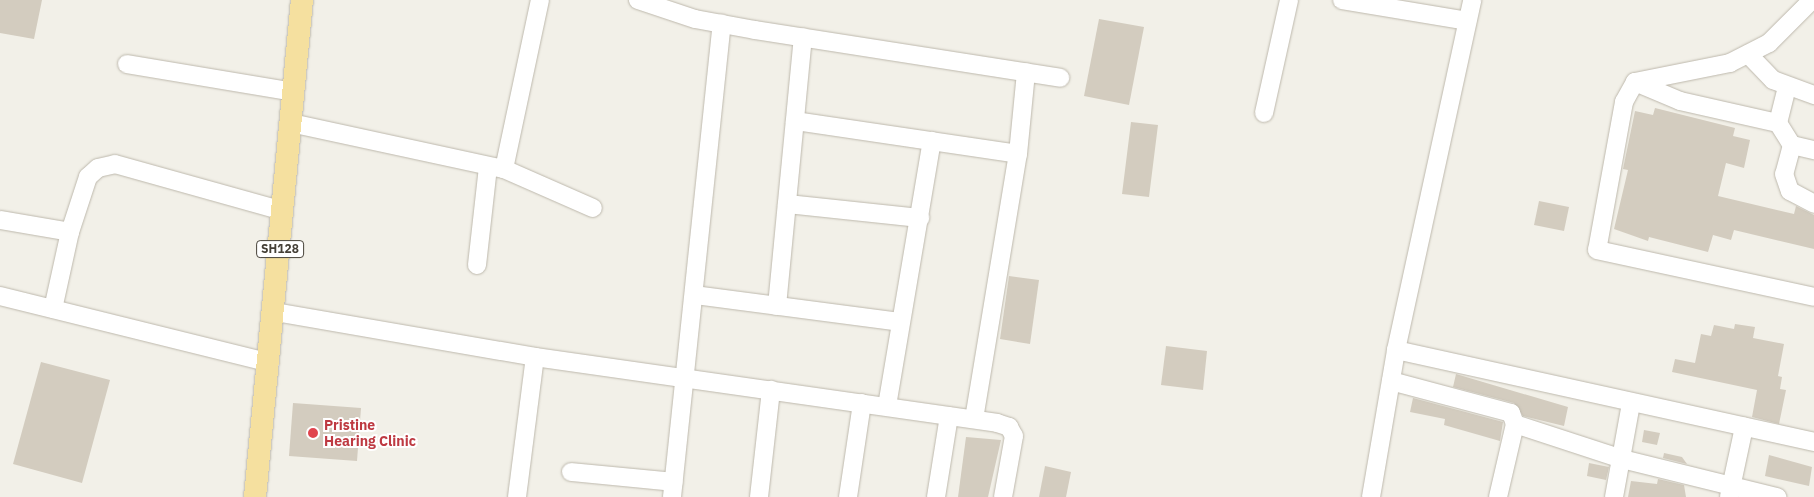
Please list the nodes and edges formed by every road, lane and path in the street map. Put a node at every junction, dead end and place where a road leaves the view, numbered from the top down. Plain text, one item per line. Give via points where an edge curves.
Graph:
1 (302, 0) edge
2 (540, 0) edge
3 (638, 0) edge
4 (1289, 0) edge
5 (1342, 0) edge
6 (1472, 0) edge
7 (1812, 0) edge
8 (1467, 21) junction
9 (722, 24) junction
10 (803, 37) junction
11 (1748, 54) junction
12 (127, 64) dead end
13 (1026, 72) junction
14 (1060, 78) dead end
15 (1635, 82) junction
16 (1787, 88) junction
17 (294, 92) junction
18 (1814, 94) edge
19 (1264, 113) dead end
20 (795, 121) junction
21 (291, 123) junction
22 (1778, 123) junction
23 (932, 140) junction
24 (1792, 145) junction
25 (1814, 150) edge
26 (1018, 154) junction
27 (496, 168) junction
28 (787, 204) junction
29 (1814, 204) edge
30 (593, 208) dead end
31 (283, 211) junction
32 (920, 218) junction
33 (0, 220) edge
34 (70, 232) junction
35 (477, 265) dead end
36 (695, 295) junction
37 (0, 296) edge
38 (1814, 297) edge
39 (777, 306) junction
40 (53, 309) junction
41 (274, 312) junction
42 (900, 322) junction
43 (1396, 350) junction
44 (535, 357) junction
45 (270, 363) junction
46 (687, 378) junction
47 (1391, 381) junction
48 (771, 390) junction
49 (862, 403) junction
50 (1631, 403) junction
51 (887, 406) junction
52 (949, 416) junction
53 (974, 419) junction
54 (1515, 424) junction
55 (1744, 427) junction
56 (1814, 442) edge
57 (1622, 459) junction
58 (571, 472) dead end
59 (673, 490) edge
60 (1730, 493) edge
61 (255, 497) edge
62 (517, 497) edge
63 (759, 497) edge
64 (848, 497) edge
65 (936, 497) edge
66 (1003, 497) edge
67 (1371, 497) edge
68 (1498, 497) edge
69 (1614, 497) edge
70 (1777, 497) edge

1 - 17 main road, SH128
2 - 27 street
3 - 9 street
4 - 19 street
5 - 8 street
6 - 8 street
7 - 11 street via 1769,43
8 - 43 street
9 - 10 street
9 - 36 street
10 - 13 street
10 - 20 street
11 - 15 street via 1695,73
11 - 16 street
12 - 17 street
13 - 14 street
13 - 26 street
15 - 22 street via 1680,101
15 - 38 street via 1624,102 1597,250
16 - 18 street
16 - 22 street
17 - 21 main road, SH128
20 - 23 street
20 - 28 street
21 - 27 street
21 - 31 main road, SH128
22 - 24 street
23 - 26 street
23 - 32 street
24 - 25 street
24 - 29 street via 1784,174 1790,191
26 - 53 street
27 - 30 street
27 - 35 street
28 - 32 street
28 - 39 street
31 - 34 street via 115,164 98,168 88,178
31 - 41 main road, SH128
32 - 42 street
33 - 34 street
34 - 40 street
36 - 39 street
36 - 46 street
37 - 40 street
39 - 42 street
40 - 45 street
41 - 44 street
41 - 45 main road, SH128
42 - 51 street
43 - 47 street
43 - 50 street
44 - 46 street
44 - 62 street
45 - 61 main road, SH128
46 - 48 street
46 - 59 street
47 - 54 street via 1506,410
47 - 67 street
48 - 49 street
48 - 63 street
49 - 51 street
49 - 64 street
50 - 55 street
50 - 57 street
51 - 52 street
52 - 53 street
52 - 65 street
53 - 66 street via 1009,426 1014,436
54 - 57 street
54 - 68 street
55 - 56 street
55 - 60 street
57 - 60 street
57 - 69 street
58 - 59 street
60 - 70 street

